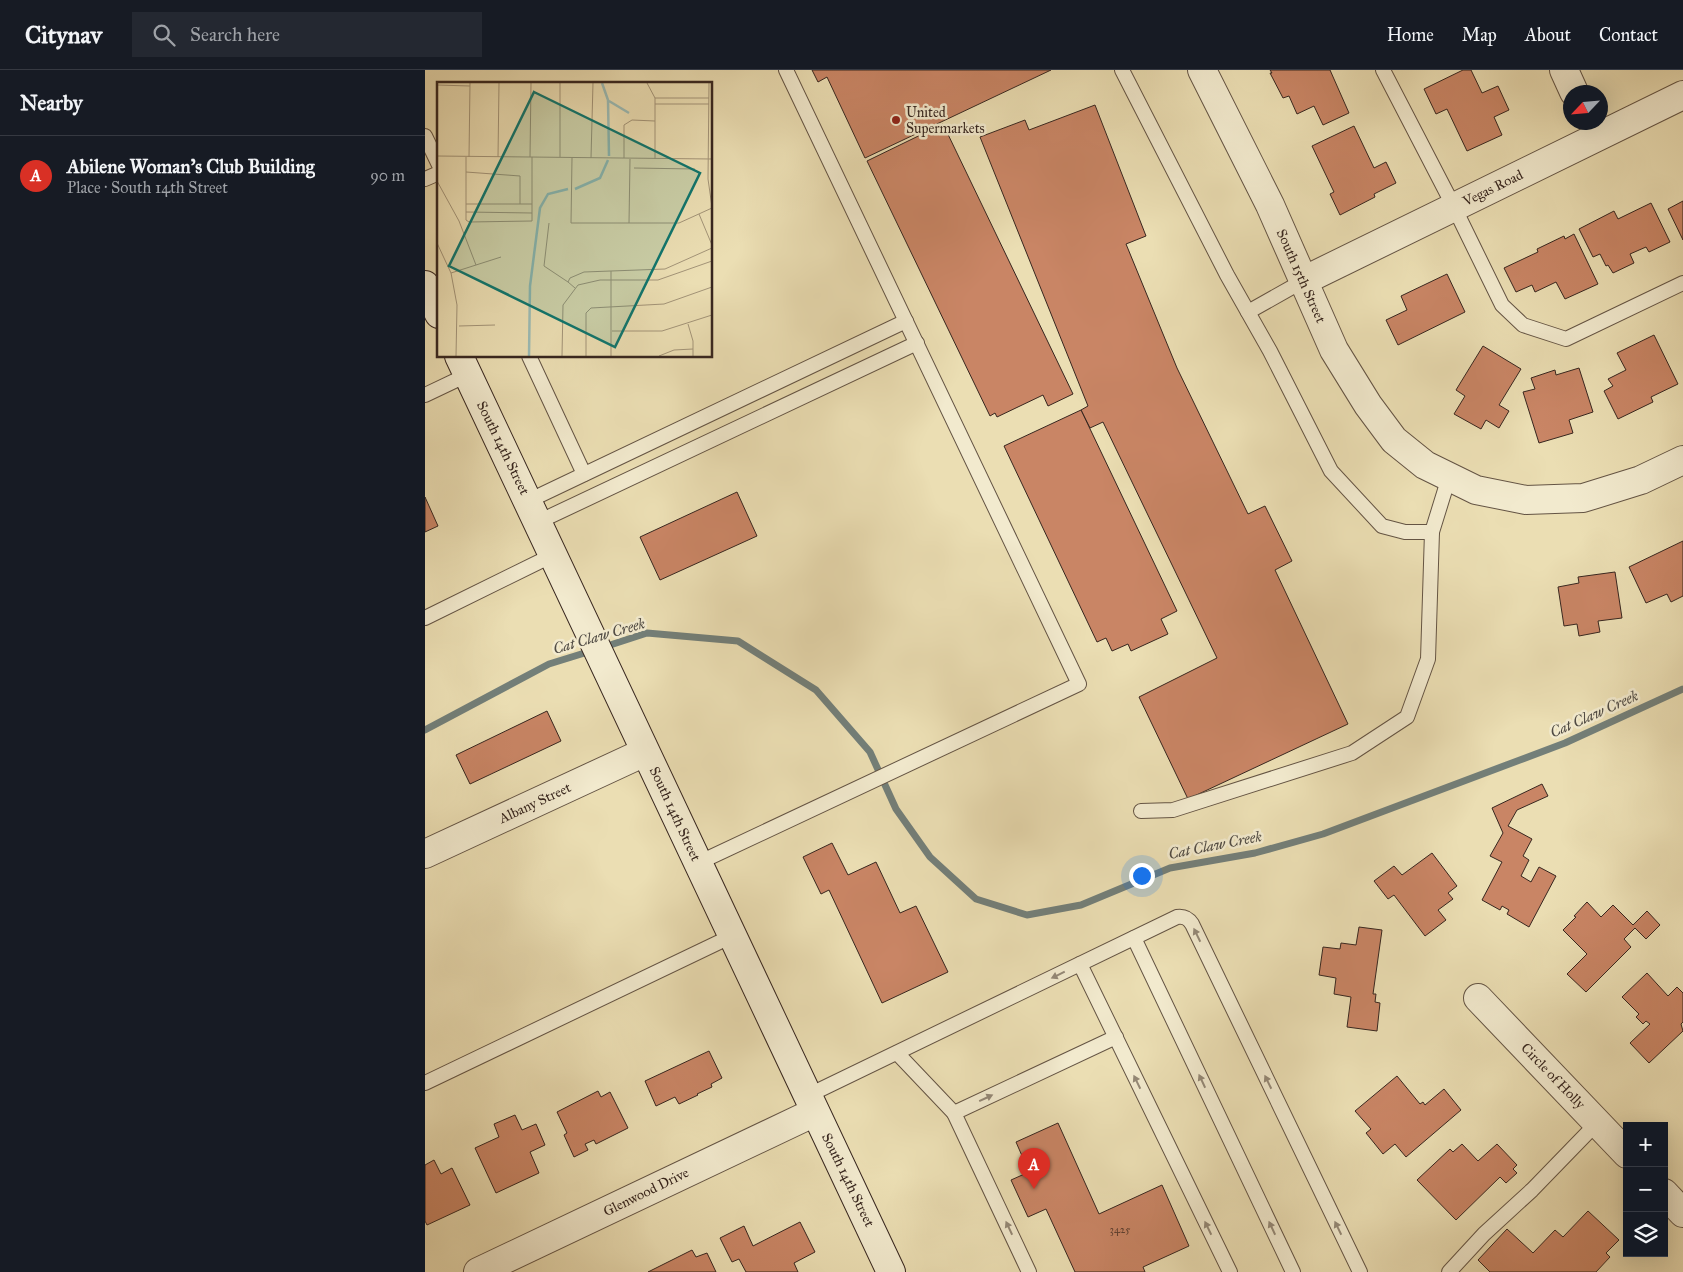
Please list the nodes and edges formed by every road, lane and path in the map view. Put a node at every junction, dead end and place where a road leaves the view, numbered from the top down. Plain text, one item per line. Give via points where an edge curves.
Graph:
1 (786, 70) edge
2 (1122, 70) edge
3 (1202, 70) edge
4 (1383, 70) edge
5 (1564, 70) edge
6 (1571, 85) edge
7 (1683, 96) edge
8 (1608, 124) edge
9 (1592, 130) edge
10 (425, 136) edge
11 (437, 161) edge
12 (437, 174) edge
13 (425, 179) edge
14 (1454, 207) junction
15 (1303, 281) junction
16 (1683, 283) edge
17 (425, 285) edge
18 (437, 310) edge
19 (1248, 312) junction
20 (906, 320) junction
21 (917, 344) junction
22 (530, 358) edge
23 (463, 366) edge
24 (425, 395) edge
25 (1683, 460) edge
26 (585, 474) junction
27 (1449, 477) junction
28 (533, 512) junction
29 (1432, 532) junction
30 (553, 555) junction
31 (425, 618) edge
32 (645, 752) junction
33 (1141, 811) dead end
34 (425, 854) edge
35 (698, 863) junction
36 (732, 936) junction
37 (1134, 938) junction
38 (1081, 964) junction
39 (1478, 998) dead end
40 (1116, 1037) junction
41 (897, 1053) junction
42 (425, 1083) edge
43 (811, 1104) junction
44 (954, 1114) junction
45 (1597, 1123) junction
46 (1623, 1150) edge
47 (1668, 1197) edge
48 (1683, 1213) edge
49 (478, 1272) edge
50 (891, 1272) edge
51 (1029, 1272) edge
52 (1230, 1272) edge
53 (1293, 1272) edge
54 (1360, 1272) edge
55 (1449, 1272) edge

1 - 20 lane
2 - 19 lane
3 - 15 street, South 15th Street via 1270,205
4 - 14 lane
5 - 6 street
7 - 8 street, Vegas Road
9 - 14 street, Vegas Road
10 - 11 lane
12 - 13 lane
14 - 15 street, Vegas Road
14 - 16 lane via 1502,305 1523,325 1566,338
15 - 19 lane
15 - 27 street, South 15th Street via 1334,350 1394,440 1425,465
17 - 18 street
19 - 29 lane via 1331,470 1382,526 1405,532
20 - 21 lane
20 - 26 lane
21 - 28 lane
21 - 35 lane via 1079,684
22 - 26 lane
23 - 24 lane
23 - 28 street, South 14th Street
25 - 27 street via 1641,480 1583,498 1526,500 1476,490
26 - 28 lane
27 - 29 lane
28 - 30 street, South 14th Street
29 - 33 lane via 1428,659 1407,717 1352,753 1173,810
30 - 31 lane
30 - 32 street, South 14th Street
32 - 34 street, Albany Street
32 - 35 street, South 14th Street
35 - 36 street, South 14th Street
36 - 42 lane
36 - 43 street, South 14th Street
37 - 38 lane
53 -> 37 lane
54 -> 37 lane via 1189,919 1177,917
38 - 40 lane
38 -> 41 lane
39 - 45 street, Circle of Holly
44 -> 40 lane
52 -> 40 lane
41 - 43 lane
41 - 44 lane
43 - 49 street, Glenwood Drive
43 - 50 street, South 14th Street
51 -> 44 lane
45 - 46 street, Circle of Holly
45 - 55 lane
47 - 48 street

